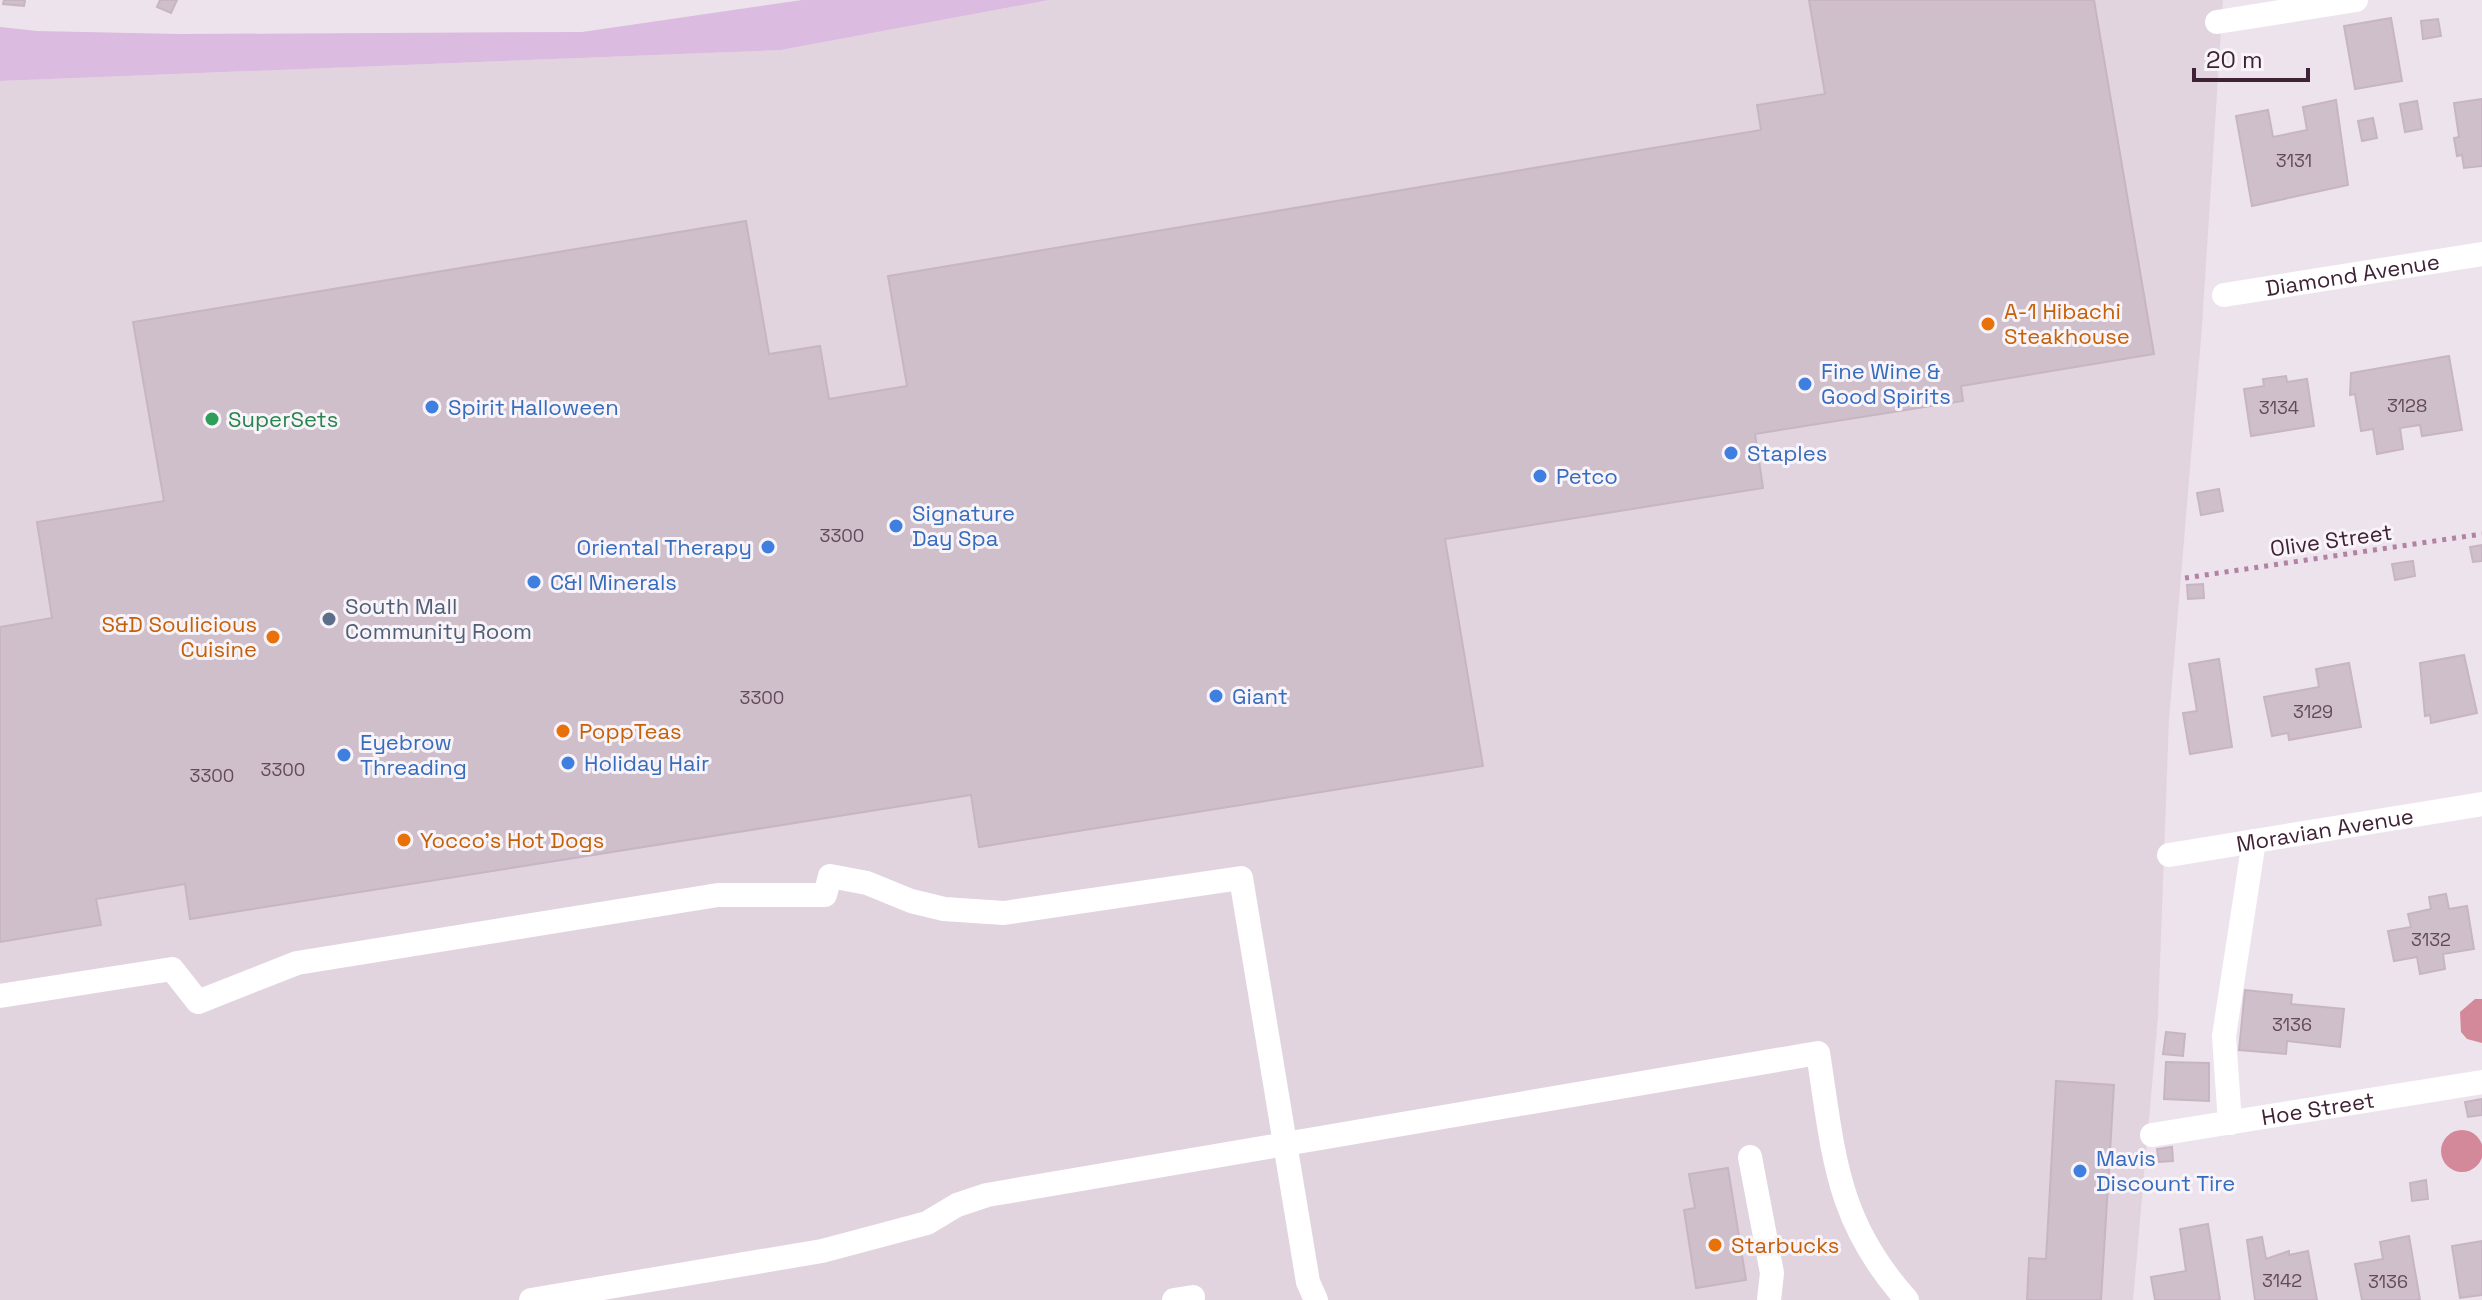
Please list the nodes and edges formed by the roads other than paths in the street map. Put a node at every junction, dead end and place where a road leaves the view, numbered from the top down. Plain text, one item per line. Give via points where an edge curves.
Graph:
1 (2356, 0) edge
2 (2217, 22) dead end
3 (2482, 254) edge
4 (2224, 295) dead end
5 (2482, 804) edge
6 (2254, 841) junction
7 (2169, 855) dead end
8 (0, 996) edge
9 (2482, 1082) edge
10 (2230, 1123) junction
11 (2152, 1135) dead end
12 (1286, 1145) junction
13 (1750, 1157) dead end
14 (1308, 1294) edge
15 (531, 1300) edge
16 (1769, 1300) edge
17 (1907, 1300) edge

1 - 2 street
3 - 4 street, Diamond Avenue
5 - 6 street, Moravian Avenue
6 - 7 street, Moravian Avenue
6 - 10 street via 2224,1036
8 - 12 street via 172,969 198,1002 297,963 718,895 825,895 830,876 944,909 1004,913 1241,878
9 - 10 street, Hoe Street
10 - 11 street, Hoe Street
12 - 14 street
12 - 15 street via 977,1197 927,1223 845,1246
12 - 17 street via 1818,1053 1840,1189 1856,1228
13 - 16 street via 1772,1273

